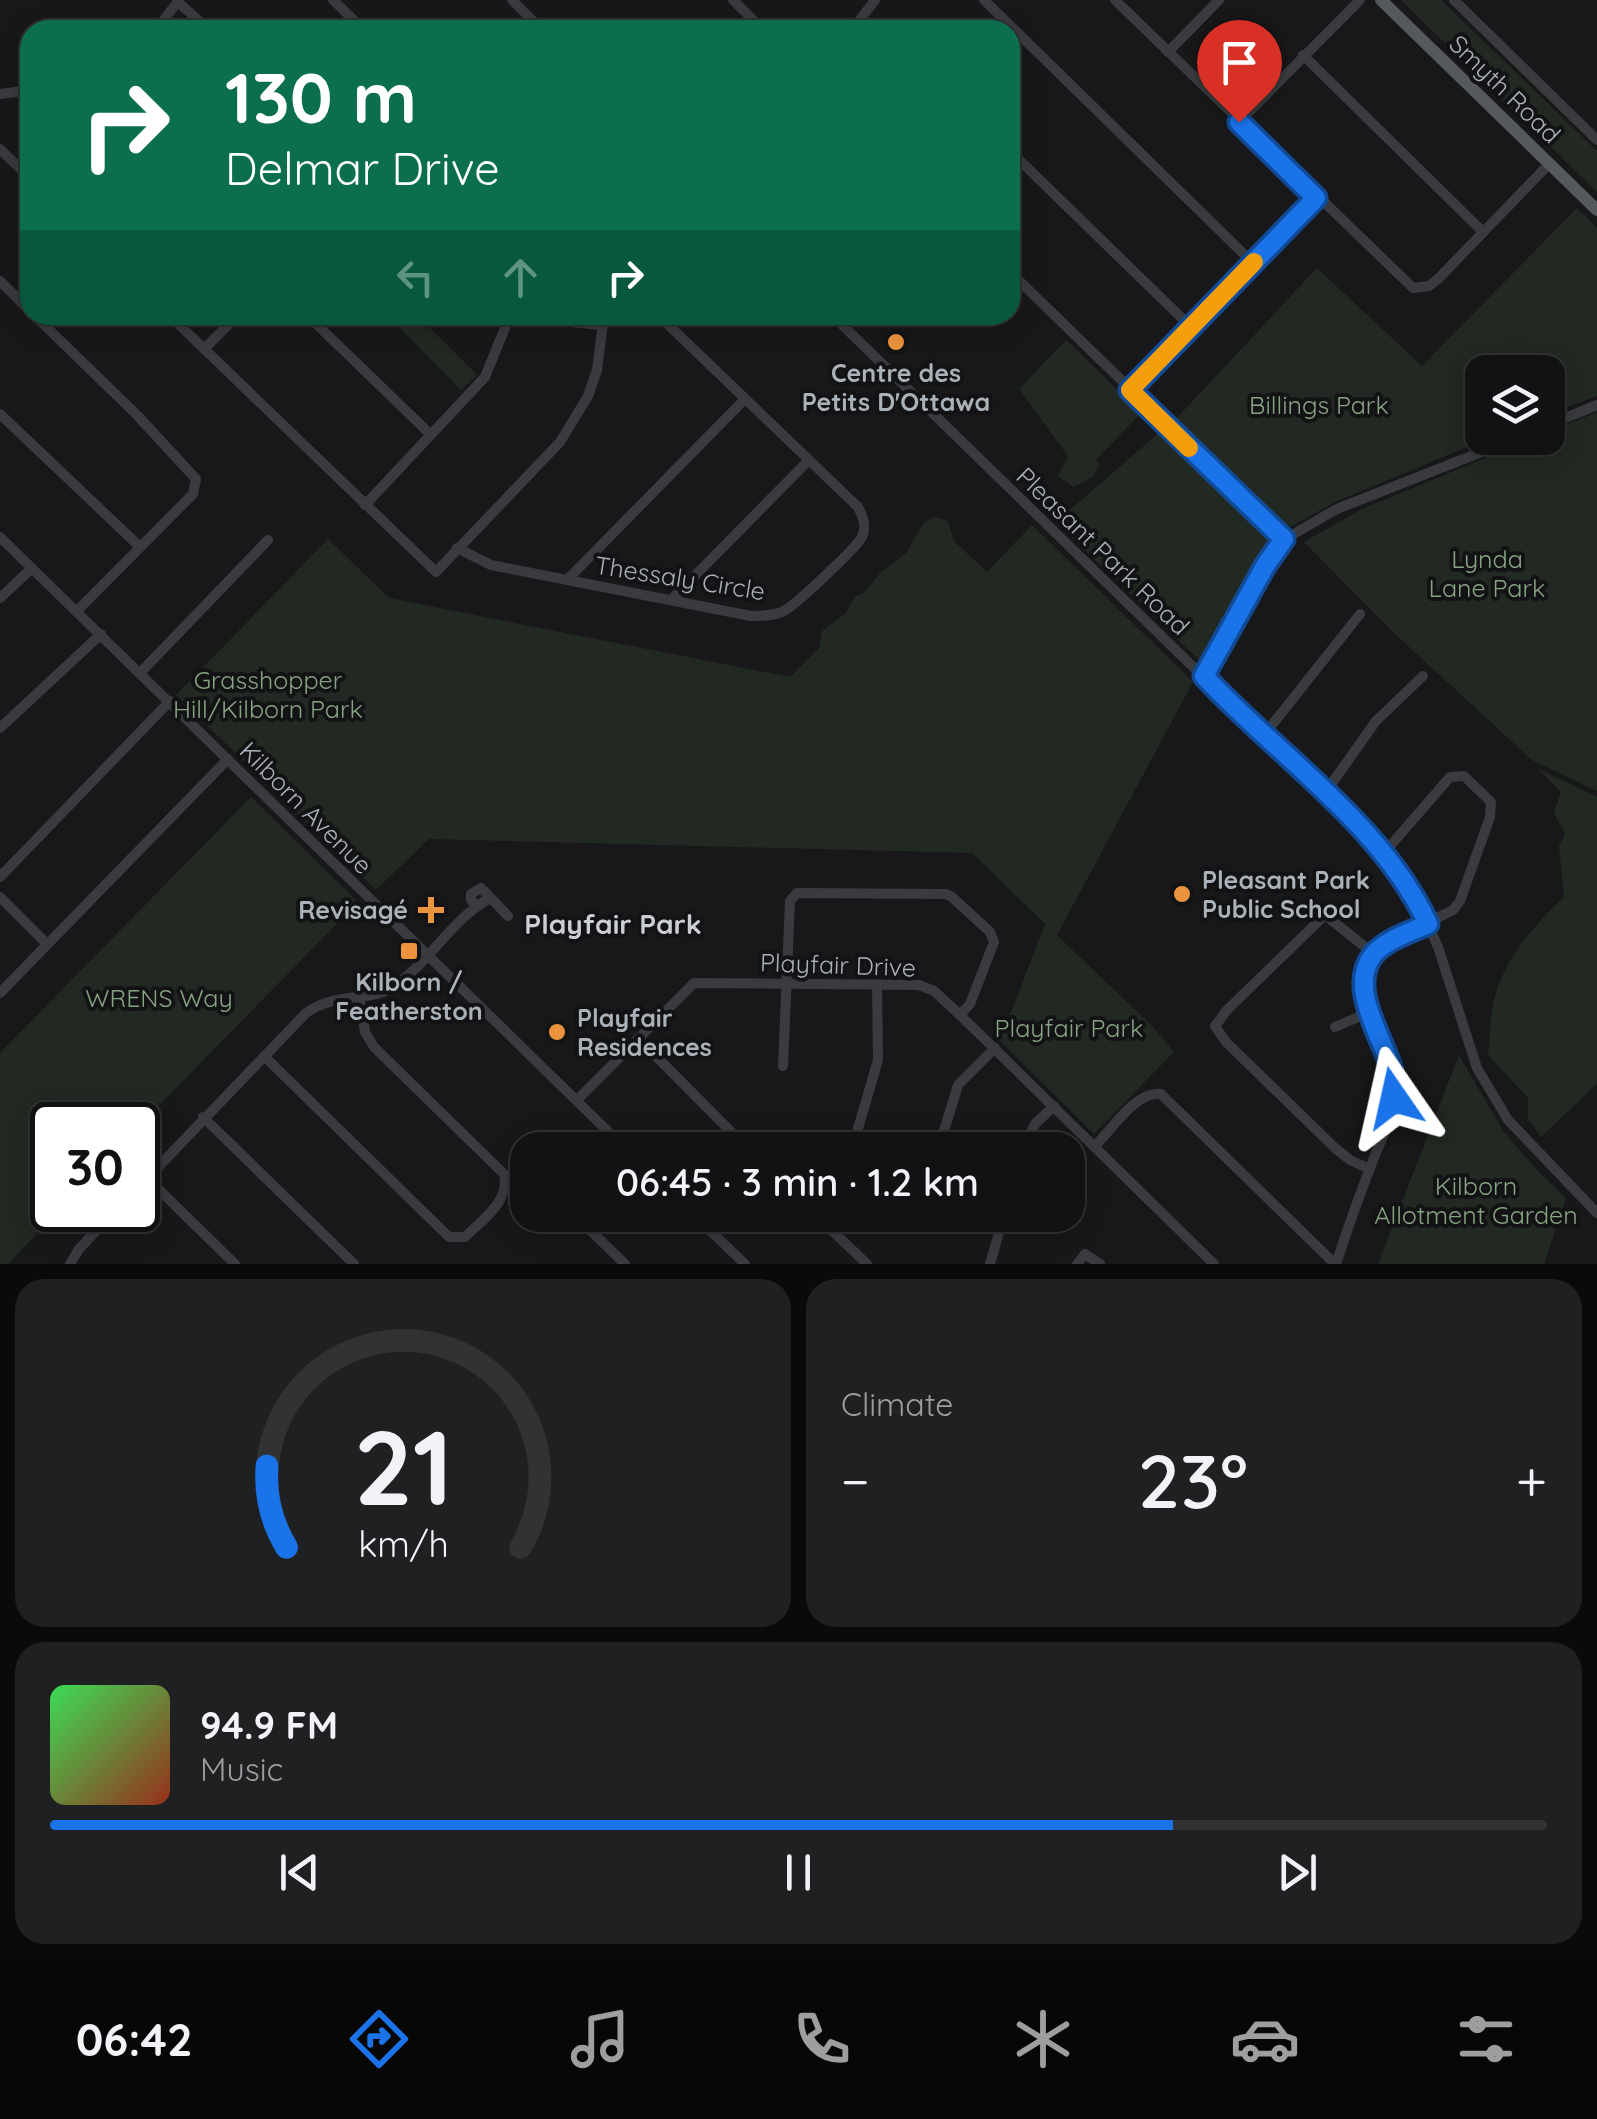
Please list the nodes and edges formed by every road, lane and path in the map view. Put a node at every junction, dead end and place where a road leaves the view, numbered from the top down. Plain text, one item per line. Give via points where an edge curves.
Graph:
1 (334, 0) edge
2 (512, 0) edge
3 (732, 0) edge
4 (858, 0) edge
5 (984, 0) edge
6 (1115, 0) edge
7 (1219, 0) edge
8 (1360, 0) edge
9 (1382, 0) edge
10 (1454, 0) edge
11 (179, 1) edge
12 (871, 5) edge
13 (199, 20) edge
14 (354, 20) edge
15 (532, 20) edge
16 (753, 20) edge
17 (1002, 20) edge
18 (1020, 40) edge
19 (1168, 52) junction
20 (1303, 56) junction
21 (1239, 122) junction
22 (1597, 140) edge
23 (0, 149) edge
24 (1020, 161) edge
25 (1549, 164) junction
26 (20, 168) edge
27 (1316, 198) junction
28 (1597, 210) edge
29 (1482, 231) junction
30 (1252, 263) junction
31 (0, 281) edge
32 (1020, 282) edge
33 (20, 301) edge
34 (44, 325) edge
35 (179, 325) edge
36 (228, 325) edge
37 (317, 325) edge
38 (504, 325) edge
39 (602, 325) edge
40 (668, 325) edge
41 (842, 325) edge
42 (1190, 328) junction
43 (204, 350) junction
44 (1130, 390) junction
45 (745, 399) junction
46 (1597, 406) edge
47 (0, 414) edge
48 (1565, 419) edge
49 (429, 434) junction
50 (1475, 455) edge
51 (809, 460) junction
52 (365, 505) junction
53 (0, 537) edge
54 (1284, 539) junction
55 (268, 540) dead end
56 (139, 546) junction
57 (457, 548) junction
58 (32, 568) junction
59 (566, 580) junction
60 (0, 598) edge
61 (671, 600) junction
62 (77, 611) junction
63 (1360, 614) dead end
64 (101, 634) junction
65 (140, 673) junction
66 (1204, 676) junction
67 (1423, 676) dead end
68 (170, 702) junction
69 (0, 728) edge
70 (1264, 734) junction
71 (228, 759) junction
72 (1325, 793) junction
73 (1384, 853) junction
74 (0, 877) edge
75 (0, 898) edge
76 (508, 916) dead end
77 (1428, 924) junction
78 (46, 944) junction
79 (1374, 954) junction
80 (428, 956) junction
81 (788, 982) junction
82 (877, 984) junction
83 (0, 993) edge
84 (359, 995) junction
85 (1370, 1012) junction
86 (960, 1014) junction
87 (1336, 1027) dead end
88 (638, 1038) junction
89 (995, 1048) junction
90 (264, 1056) junction
91 (784, 1066) dead end
92 (577, 1100) junction
93 (1054, 1106) junction
94 (203, 1117) junction
95 (609, 1132) edge
96 (731, 1132) edge
97 (857, 1132) edge
98 (944, 1132) edge
99 (1031, 1132) edge
100 (1096, 1146) junction
101 (160, 1164) edge
102 (1370, 1169) junction
103 (160, 1191) edge
104 (1595, 1209) edge
105 (95, 1232) edge
106 (591, 1232) edge
107 (712, 1232) edge
108 (834, 1232) edge
109 (999, 1232) edge
110 (70, 1264) edge
111 (235, 1264) edge
112 (354, 1264) edge
113 (625, 1264) edge
114 (745, 1264) edge
115 (867, 1264) edge
116 (990, 1264) edge
117 (1076, 1264) edge
118 (1100, 1264) edge
119 (1214, 1264) edge
120 (1335, 1264) edge

1 - 14 street
2 - 15 street
3 - 16 street
4 - 12 street
5 - 17 street
6 - 19 street
7 - 19 street
8 - 20 street
9 - 25 main road, Smyth Road
10 - 22 street
11 - 13 street
18 - 30 street
19 - 21 street
20 - 21 street
20 - 29 street
21 - 27 street
23 - 26 street
24 - 42 street
25 - 28 main road, Smyth Road
25 - 29 street
27 - 29 street via 1413,288 1429,286
27 - 30 street
30 - 42 street
31 - 33 street
32 - 44 street
34 - 56 street via 196,479 192,494
35 - 43 street
36 - 43 street
37 - 49 street
38 - 49 street via 485,377
39 - 57 street via 597,370 575,421
40 - 45 street, Thessaly Circle
41 - 66 street, Pleasant Park Road
42 - 44 street
43 - 52 street
44 - 54 street
45 - 51 street, Thessaly Circle
45 - 59 street
46 - 48 street
47 - 56 street
49 - 52 street
50 - 54 street via 1337,509
51 - 61 street
51 - 61 street, Thessaly Circle via 858,508 865,522 862,538 784,611 751,616
52 - 57 street via 436,572
53 - 58 street, Kilborn Avenue
54 - 66 street
55 - 65 street
56 - 62 street
57 - 59 street, Thessaly Circle via 491,565
58 - 60 street
58 - 62 street, Kilborn Avenue
59 - 61 street, Thessaly Circle
62 - 64 street, Kilborn Avenue
63 - 70 street
64 - 65 street, Kilborn Avenue
64 - 69 street
65 - 68 street, Kilborn Avenue
66 - 70 street, Pleasant Park Road
67 - 72 street via 1376,720
68 - 71 street, Kilborn Avenue
68 - 74 street
70 - 72 street, Pleasant Park Road
71 - 78 street
71 - 80 street, Kilborn Avenue
72 - 73 street, Pleasant Park Road
73 - 77 street, Pleasant Park Road
73 - 77 street via 1450,778 1464,776 1491,802 1460,901
75 - 78 street
76 - 80 street via 476,888 470,897 477,906
77 - 79 street
77 - 104 street, Pleasant Park Road via 1480,1073 1508,1120
78 - 83 street
79 - 85 street via 1364,989
79 - 102 street via 1325,915 1215,1026 1335,1148
80 - 84 street via 388,990
80 - 92 street, Kilborn Avenue
81 - 82 street, Playfair Drive
81 - 86 street via 792,896 946,894 994,942
81 - 88 street, Playfair Drive via 694,983
81 - 91 street
82 - 86 street, Playfair Drive via 918,985
82 - 97 street via 878,1060
84 - 90 street via 320,1004
84 - 90 street via 374,1047 504,1174 504,1197 465,1237 449,1237
85 - 87 street
85 - 102 street via 1392,1071 1394,1098
86 - 89 street, Playfair Drive
88 - 92 street, Playfair Drive
88 - 96 street
89 - 93 street, Playfair Drive
89 - 98 street via 958,1085
90 - 94 street
92 - 95 street, Kilborn Avenue
93 - 99 street
93 - 100 street, Playfair Drive
94 - 101 street
94 - 112 street
100 - 119 street, Playfair Drive
100 - 120 street via 1143,1096 1160,1094
102 - 120 street
103 - 111 street
105 - 110 street
106 - 113 street
107 - 114 street
108 - 115 street
109 - 116 street
117 - 118 street via 1085,1254

